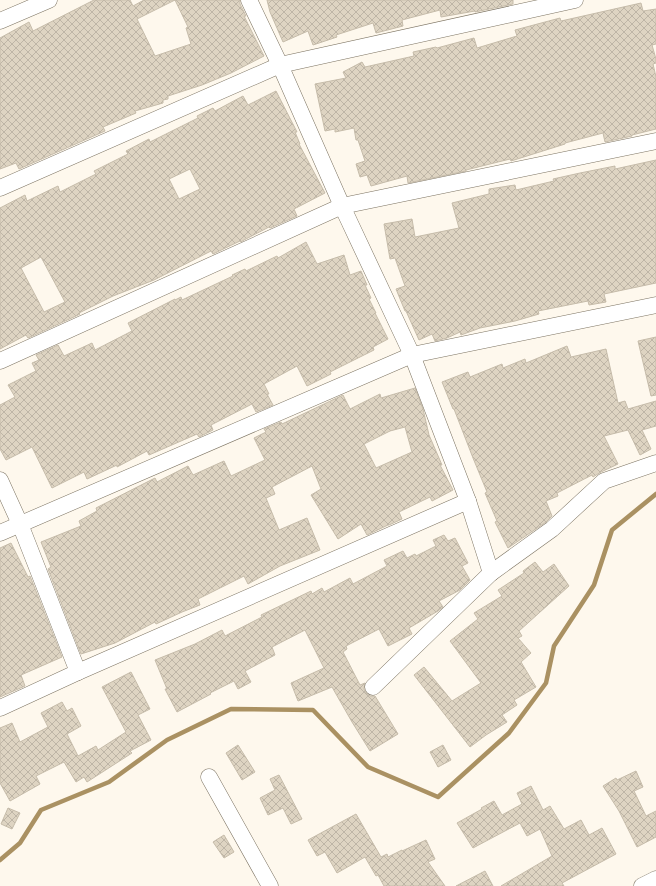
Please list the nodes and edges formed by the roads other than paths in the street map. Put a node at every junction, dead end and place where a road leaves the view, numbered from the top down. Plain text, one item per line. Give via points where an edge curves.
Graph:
1 (49, 0) edge
2 (249, 0) edge
3 (575, 0) edge
4 (0, 21) edge
5 (280, 65) junction
6 (656, 141) edge
7 (0, 188) edge
8 (342, 206) junction
9 (656, 305) edge
10 (412, 356) junction
11 (0, 360) edge
12 (656, 463) edge
13 (0, 480) edge
14 (468, 501) junction
15 (20, 524) junction
16 (0, 533) edge
17 (491, 573) junction
18 (78, 672) junction
19 (373, 687) dead end
20 (0, 708) edge
21 (209, 777) dead end
22 (656, 879) edge
23 (270, 886) edge
24 (642, 886) edge

1 - 4 street
2 - 5 street
3 - 5 street
5 - 7 street
5 - 8 street
6 - 8 street
8 - 10 street
8 - 11 street
9 - 10 street
10 - 14 street
10 - 15 street
12 - 17 street via 604,481 552,529
13 - 15 street
14 - 17 street
14 - 18 street
15 - 16 street
15 - 18 street
17 - 19 street
18 - 20 street
21 - 23 street
22 - 24 street

